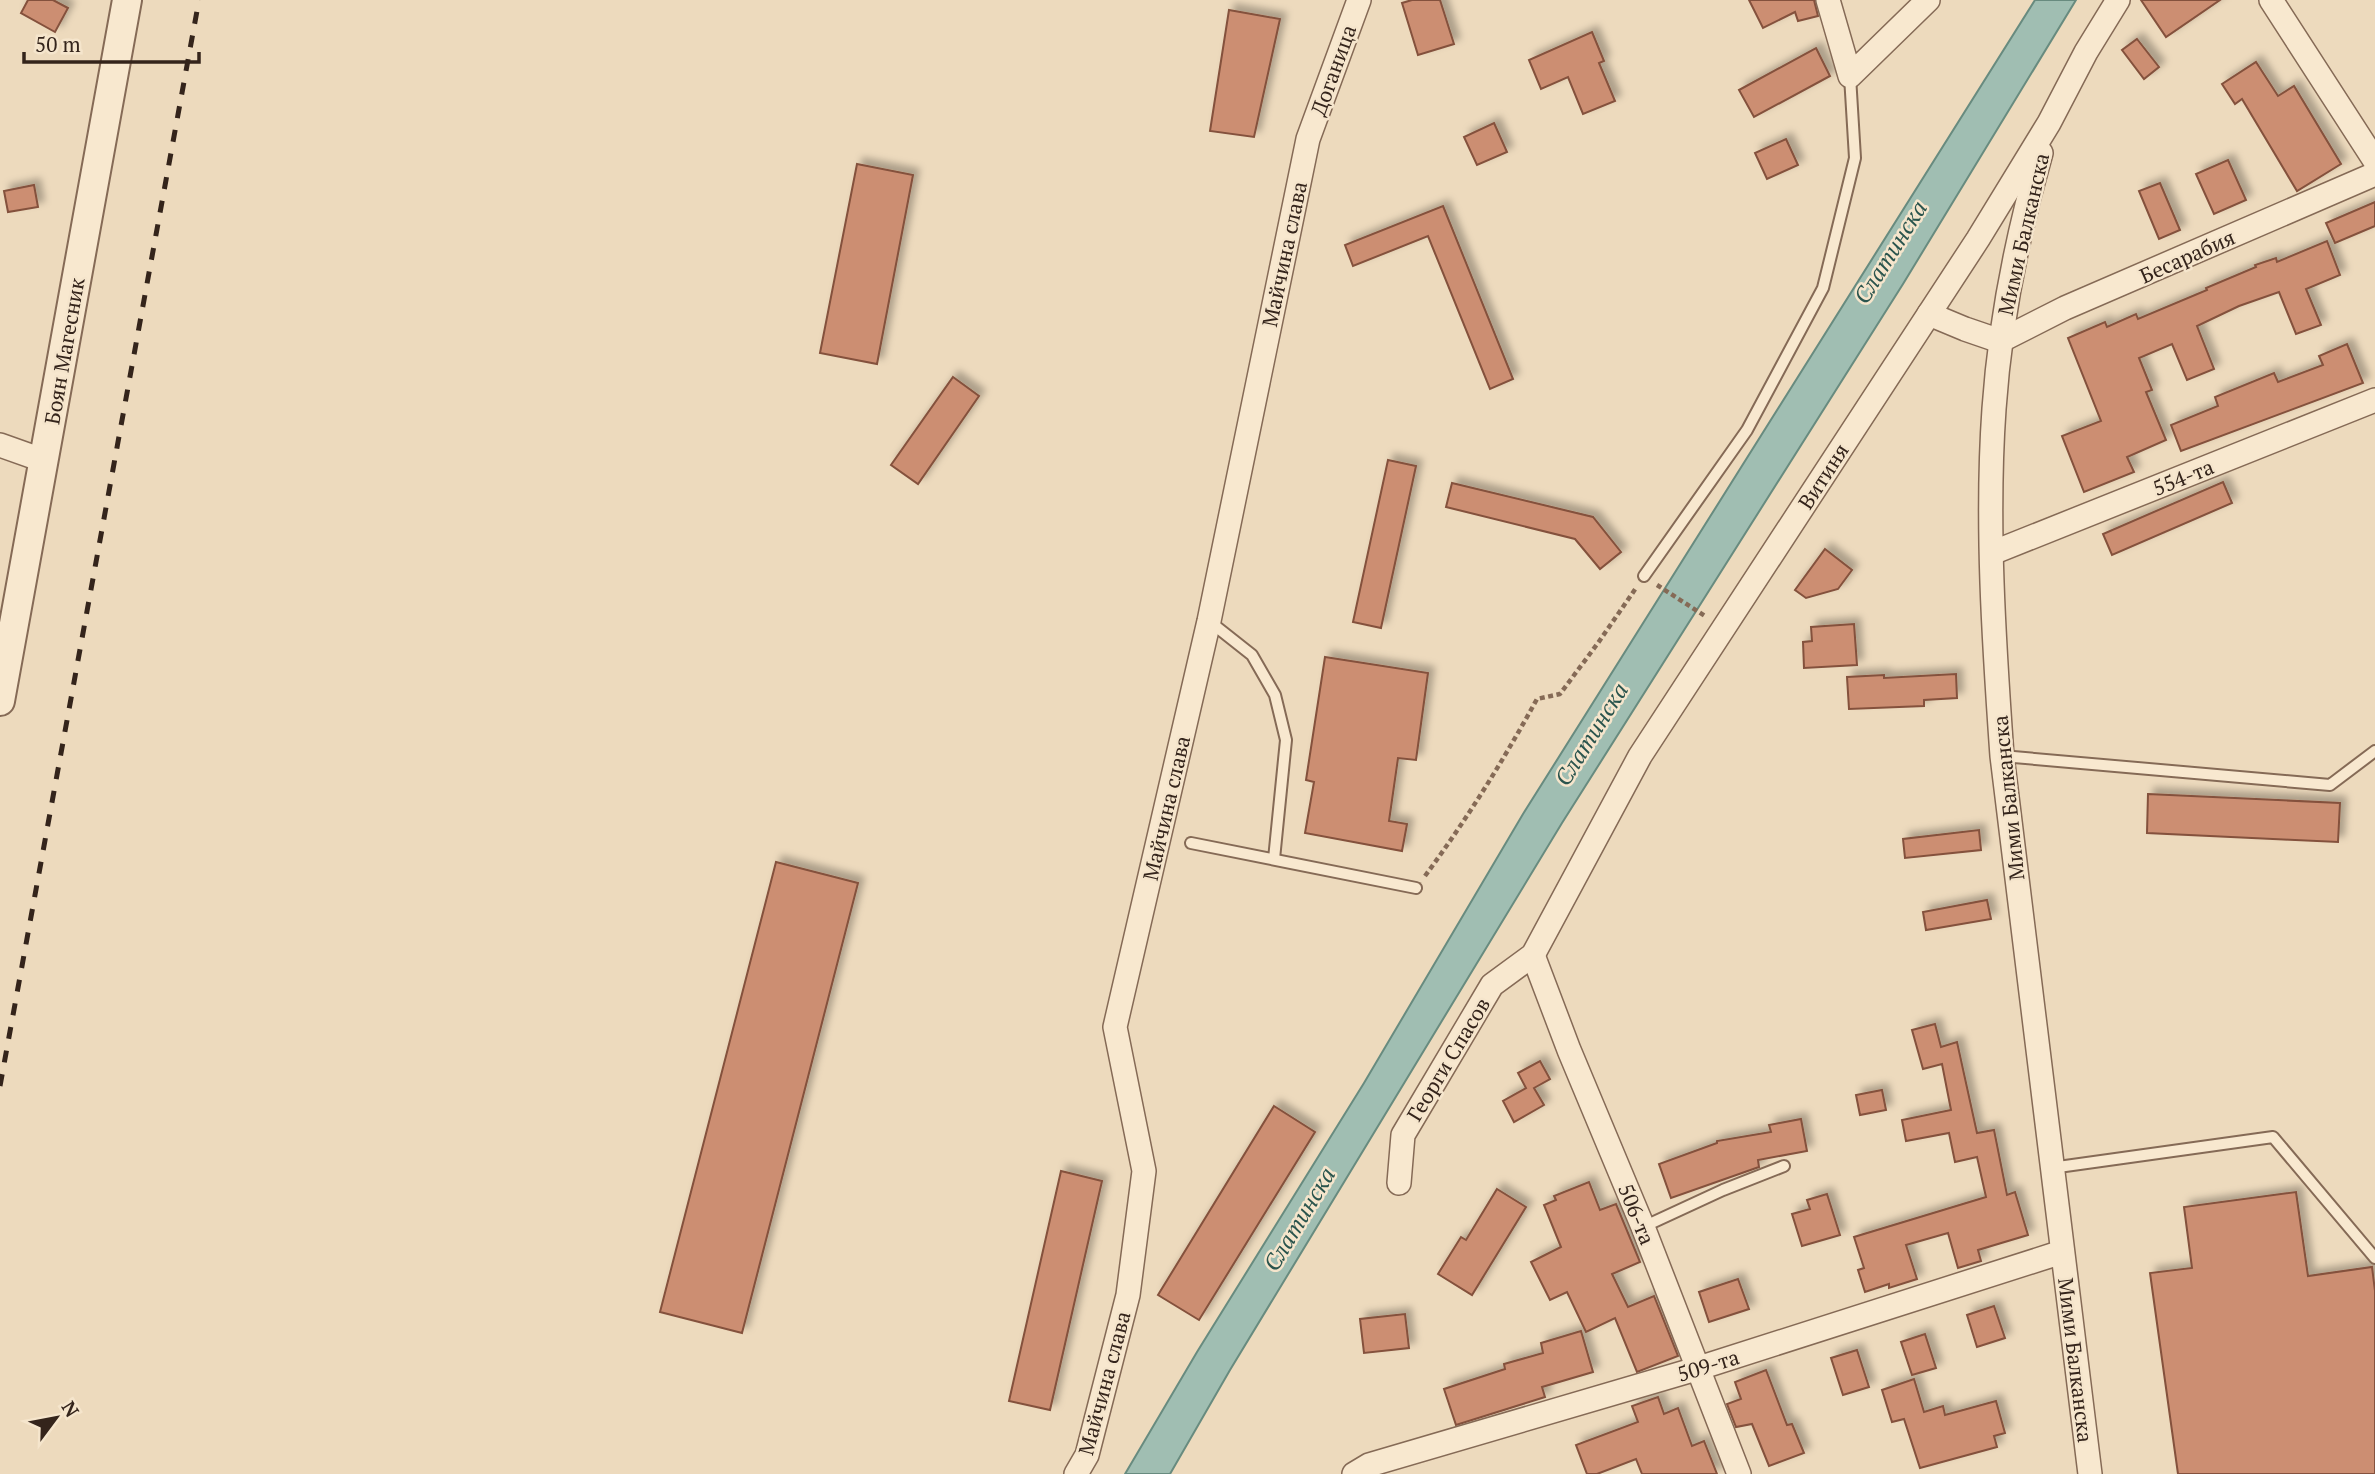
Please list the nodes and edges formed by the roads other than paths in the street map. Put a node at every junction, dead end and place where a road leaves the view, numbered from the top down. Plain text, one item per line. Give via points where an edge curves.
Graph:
1 (127, 0) edge
2 (1359, 0) edge
3 (1828, 0) edge
4 (1928, 0) edge
5 (2118, 0) edge
6 (2272, 0) edge
7 (1850, 76) junction
8 (2049, 123) junction
9 (1308, 139) joint
10 (2375, 161) edge
11 (2375, 174) edge
12 (1929, 314) junction
13 (2000, 341) junction
14 (2375, 400) edge
15 (0, 445) edge
16 (45, 461) junction
17 (1992, 553) junction
18 (1644, 576) road end
19 (1209, 621) junction
20 (0, 701) edge
21 (2375, 751) edge
22 (2002, 756) junction
23 (1191, 843) dead end
24 (1274, 859) junction
25 (1416, 888) road end
26 (1533, 955) junction
27 (1784, 1166) dead end
28 (2051, 1168) junction
29 (1399, 1183) dead end
30 (1643, 1227) junction
31 (2062, 1252) junction
32 (2375, 1258) edge
33 (1696, 1369) junction
34 (1076, 1474) edge
35 (1354, 1474) edge
36 (1739, 1474) edge
37 (2091, 1474) edge

1 - 16 street, Боян Магесник
2 - 9 street, Доганица
3 - 7 street
4 - 7 street
5 - 8 street, Витиня
6 - 10 street
7 - 18 lane via 1855,158 1823,288 1747,430
8 - 12 street, Витиня
8 - 13 street, Мими Балканска via 2029,195
9 - 19 street, Майчина слава
11 - 13 street, Бесарабия via 2065,308
12 - 13 street
12 - 26 street, Витиня via 1640,756
13 - 17 street, Мими Балканска
14 - 17 street, 554-та
15 - 16 street
16 - 20 street, Боян Магесник
17 - 22 street, Мими Балканска
19 - 24 lane via 1252,655 1275,695 1286,740
19 - 34 street, Майчина слава via 1115,1027 1144,1171 1128,1295 1087,1455
21 - 22 lane via 2330,785
22 - 28 street, Мими Балканска
23 - 24 lane
24 - 25 lane
26 - 29 street, Георги Спасов via 1492,985 1403,1135
26 - 30 street, 506-та
27 - 30 lane
28 - 31 street, Мими Балканска
28 - 32 lane via 2273,1138
30 - 33 street, 506-та
31 - 33 street, 509-та
31 - 37 street, Мими Балканска
33 - 35 street, 509-та via 1369,1465
33 - 36 street, 506-та

